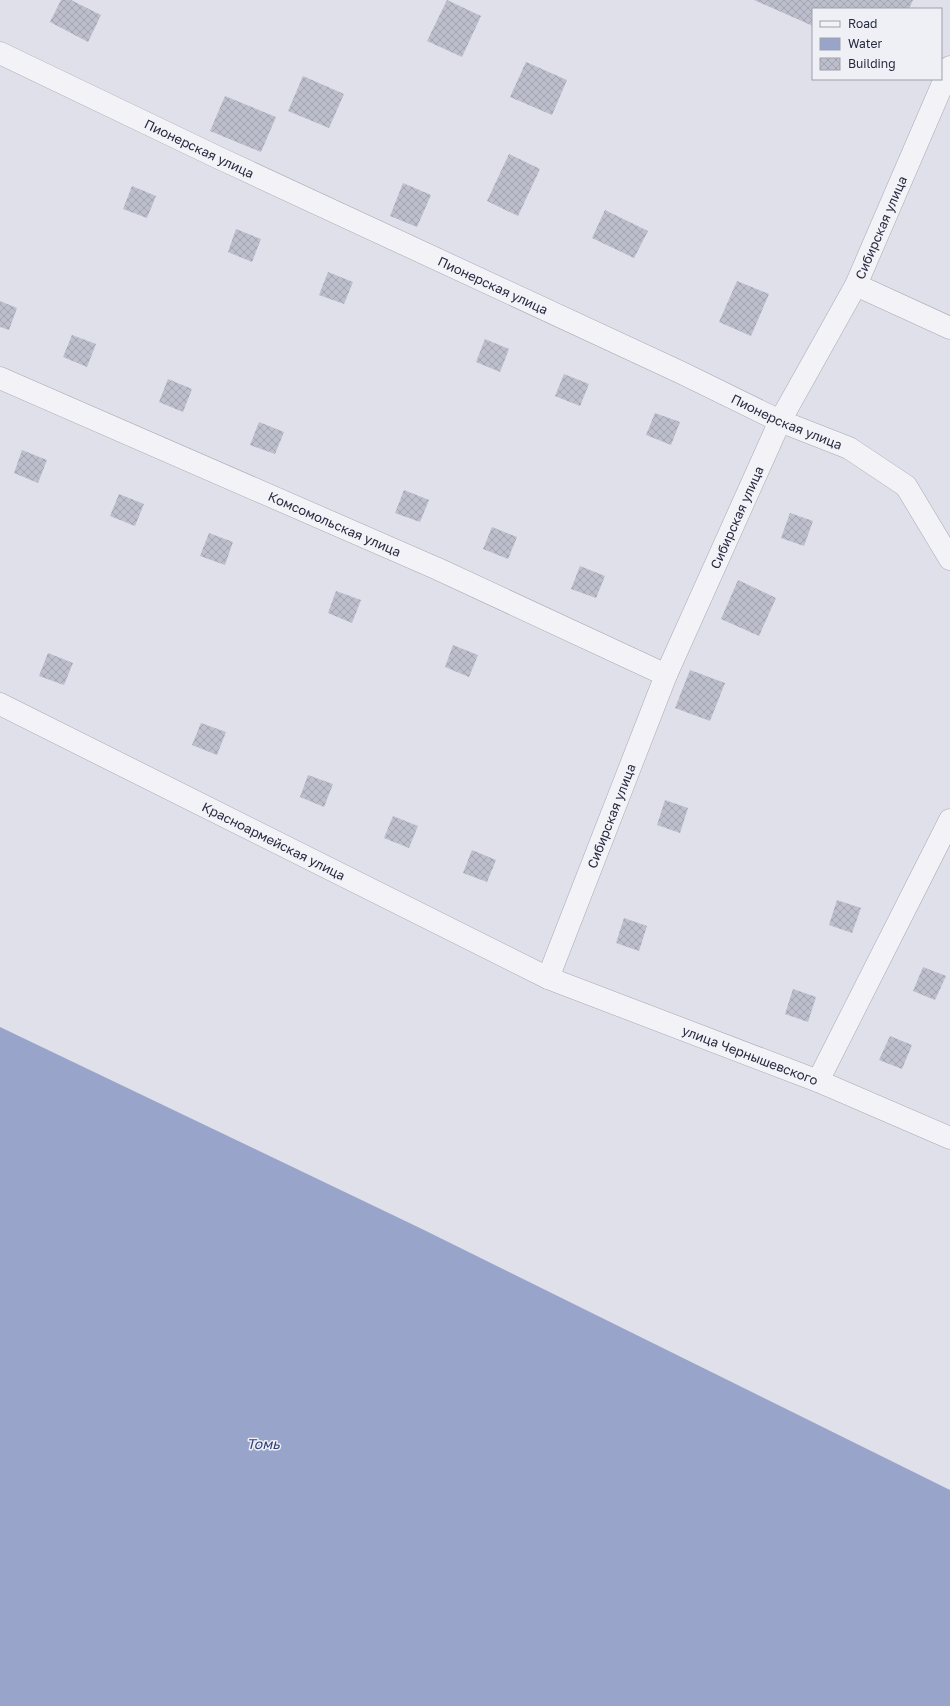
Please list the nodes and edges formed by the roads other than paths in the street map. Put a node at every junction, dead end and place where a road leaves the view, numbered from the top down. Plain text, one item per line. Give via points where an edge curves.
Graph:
1 (0, 53) edge
2 (950, 67) edge
3 (856, 285) junction
4 (950, 328) edge
5 (0, 378) edge
6 (780, 422) junction
7 (950, 559) edge
8 (666, 675) junction
9 (0, 704) edge
10 (950, 820) edge
11 (548, 978) junction
12 (818, 1080) junction
13 (950, 1138) edge

1 - 6 street, Пионерская улица via 219,158 682,373
2 - 3 street, Сибирская улица
3 - 4 street
3 - 6 street, Сибирская улица
5 - 8 street, Комсомольская улица via 438,569
6 - 7 street, Пионерская улица via 849,448 906,486
6 - 8 street, Сибирская улица
8 - 11 street, Сибирская улица
9 - 11 street, Красноармейская улица
10 - 12 street
11 - 12 street, улица Чернышевского
12 - 13 street, улица Чернышевского

